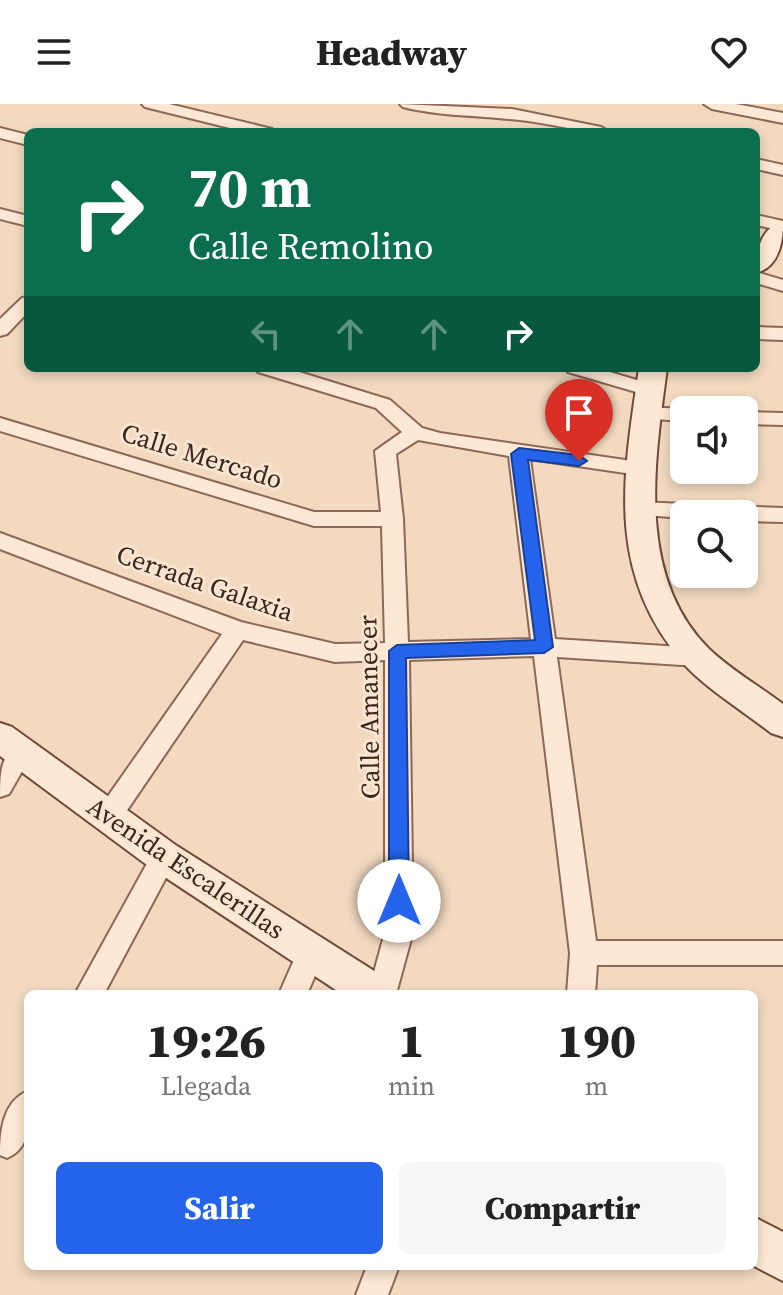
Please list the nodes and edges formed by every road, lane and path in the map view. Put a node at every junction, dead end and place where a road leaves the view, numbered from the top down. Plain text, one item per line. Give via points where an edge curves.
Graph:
1 (150, 104) edge
2 (228, 104) edge
3 (408, 104) edge
4 (712, 104) edge
5 (439, 111) junction
6 (783, 118) edge
7 (212, 119) junction
8 (203, 128) edge
9 (249, 128) edge
10 (450, 128) edge
11 (581, 128) edge
12 (0, 133) edge
13 (24, 139) edge
14 (760, 165) edge
15 (783, 170) edge
16 (0, 214) edge
17 (24, 220) edge
18 (760, 221) edge
19 (783, 228) edge
20 (769, 256) edge
21 (760, 278) edge
22 (783, 286) edge
23 (0, 302) edge
24 (24, 305) edge
25 (24, 306) edge
26 (0, 330) edge
27 (760, 333) edge
28 (783, 334) edge
29 (278, 372) edge
30 (588, 372) edge
31 (650, 391) edge
32 (670, 405) edge
33 (758, 418) edge
34 (783, 419) edge
35 (0, 424) edge
36 (415, 433) junction
37 (519, 454) junction
38 (639, 468) junction
39 (638, 509) junction
40 (783, 515) edge
41 (392, 519) junction
42 (0, 541) edge
43 (237, 630) junction
44 (544, 647) junction
45 (397, 651) junction
46 (697, 657) junction
47 (783, 723) edge
48 (10, 745) edge
49 (0, 787) edge
50 (108, 817) junction
51 (164, 857) junction
52 (311, 953) junction
53 (584, 953) junction
54 (783, 953) edge
55 (91, 990) edge
56 (295, 990) edge
57 (370, 990) edge
58 (383, 990) edge
59 (581, 990) edge
60 (24, 1112) edge
61 (7, 1143) dead end
62 (758, 1242) edge
63 (783, 1258) edge
64 (381, 1270) edge
65 (372, 1295) edge

1 - 7 street
2 - 7 street
3 - 5 street
4 - 6 street
5 - 10 street
5 - 11 street via 512,114
7 - 8 street
7 - 9 street
12 - 13 street
14 - 15 street
16 - 17 street
18 - 19 street
19 - 20 main road
21 - 22 street
23 - 24 street
25 - 26 street
27 - 28 street
29 - 36 street via 383,404
30 - 31 street
31 - 32 street
31 - 38 main road
33 - 34 street
35 - 41 street, Calle Mercado via 314,519
36 - 37 street
36 - 41 street, Calle Amanecer via 385,451
37 - 38 street
37 - 44 street
38 - 39 main road
39 - 40 street
39 - 46 main road via 657,600
41 - 45 street, Calle Amanecer
42 - 43 street, Cerrada Galaxia
43 - 45 street, Cerrada Galaxia via 335,653
43 - 50 street
44 - 45 street, Cerrada Galaxia
44 - 46 street, Cerrada Galaxia
44 - 53 street
45 - 58 street, Calle Amanecer via 399,932
46 - 47 main road
48 - 49 street
48 - 50 main road, Avenida Escalerillas
50 - 51 main road, Avenida Escalerillas
51 - 52 main road, Avenida Escalerillas
51 - 55 street
52 - 56 street
52 - 57 main road, Avenida Escalerillas
53 - 54 street
53 - 59 street
60 - 61 street
62 - 63 main road
64 - 65 street

